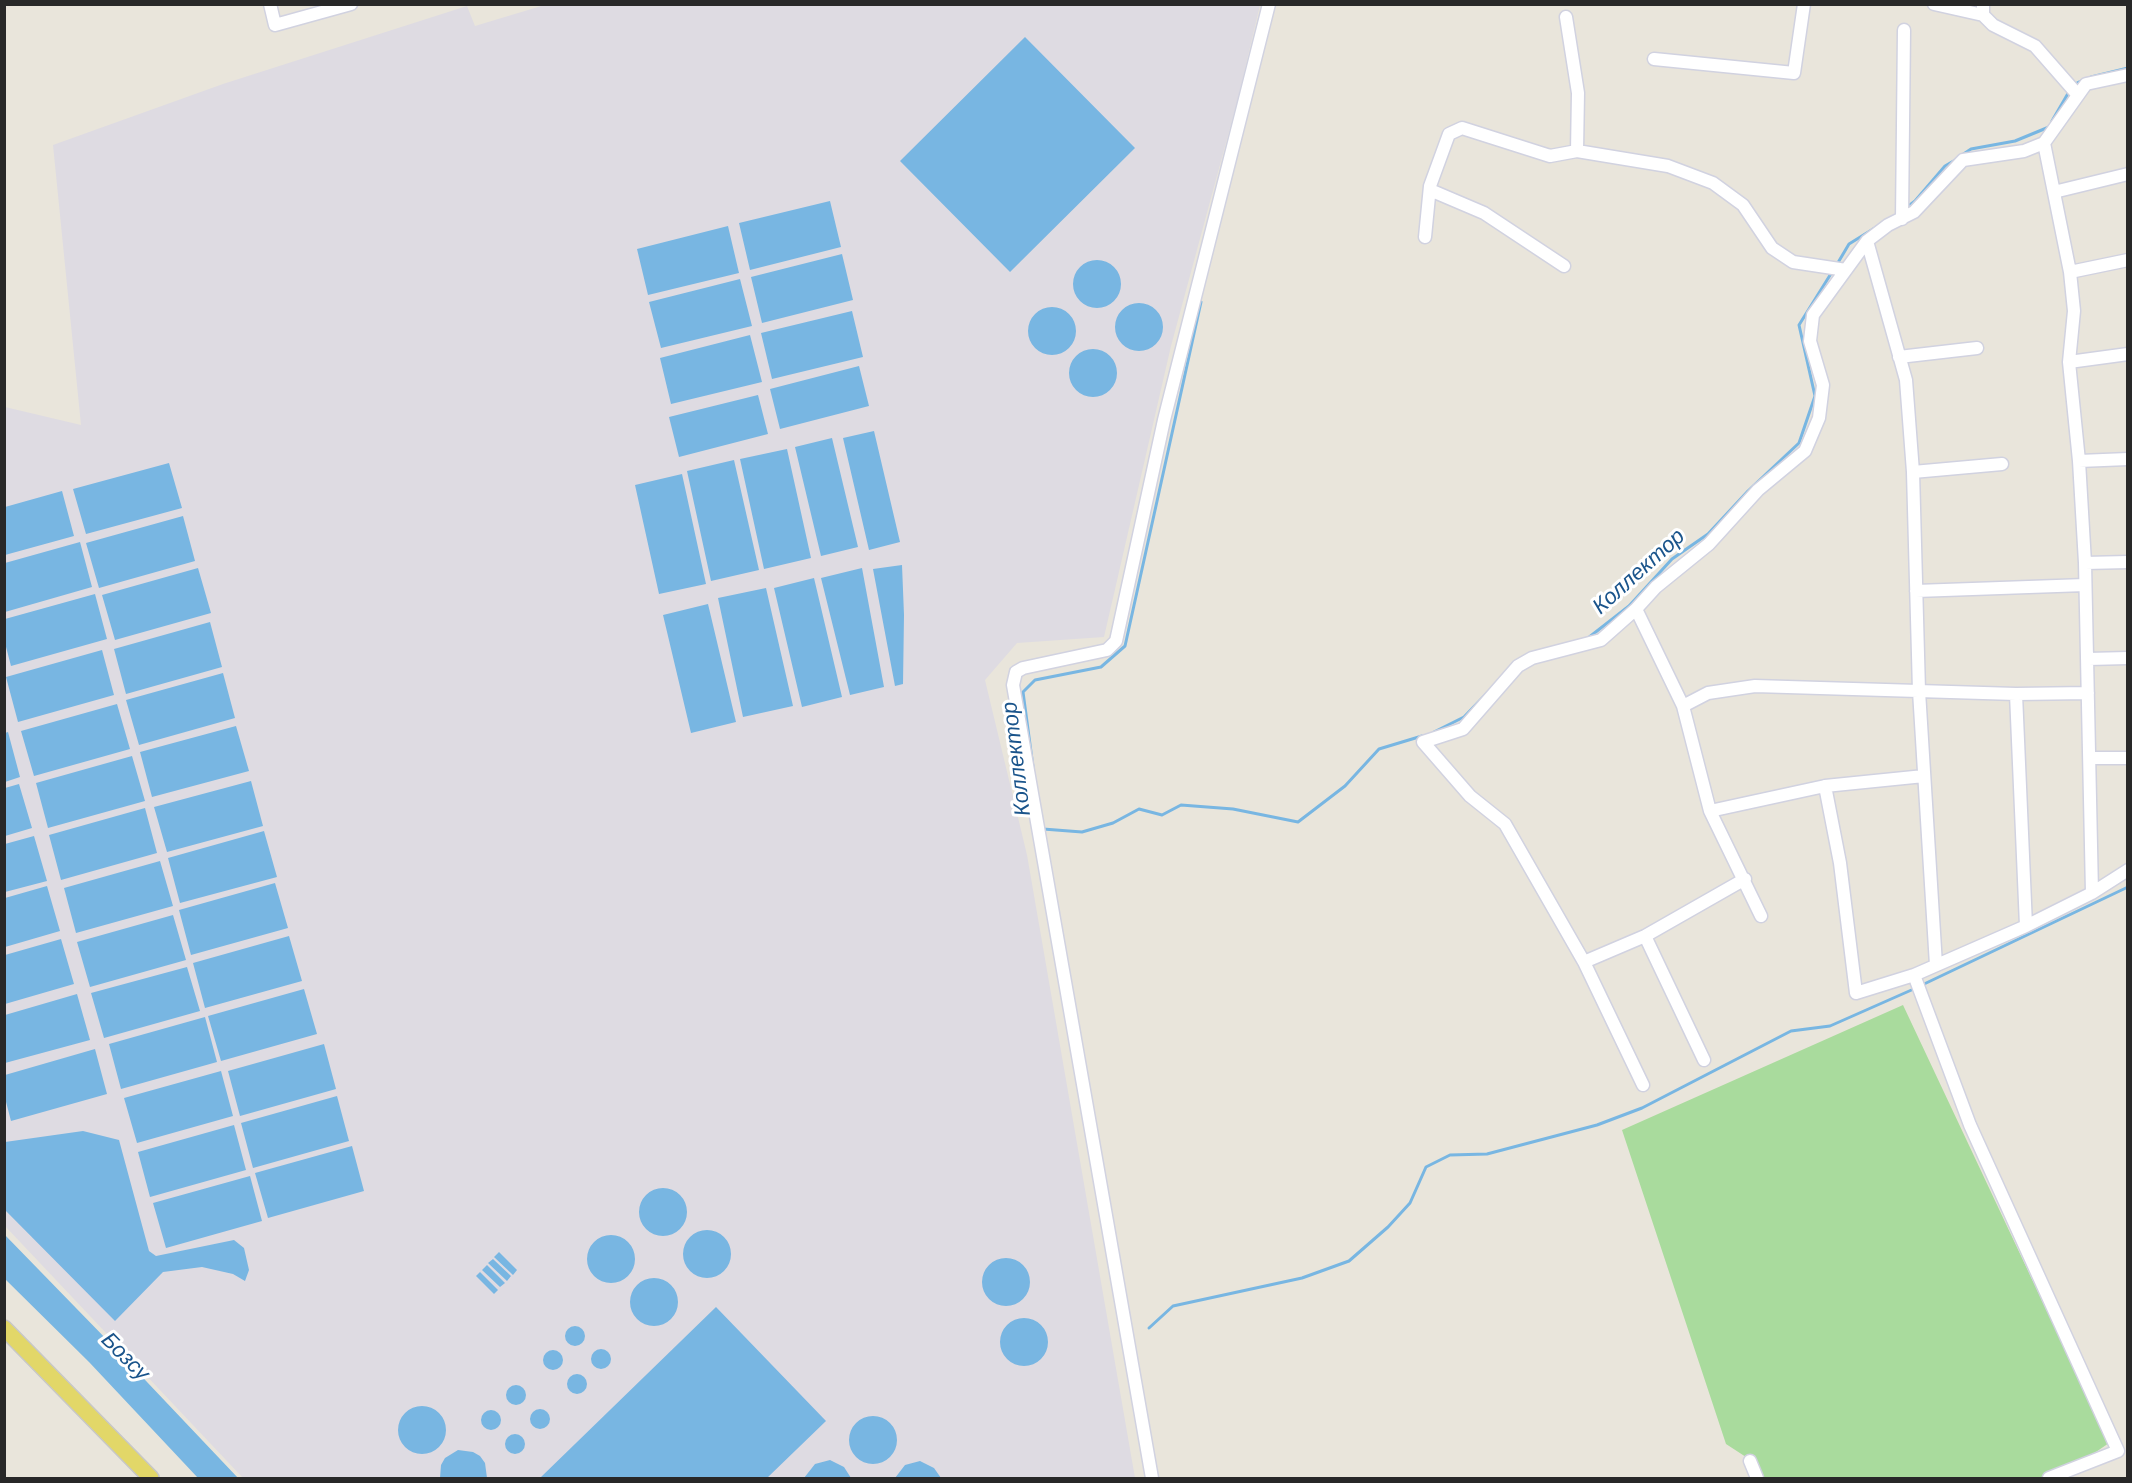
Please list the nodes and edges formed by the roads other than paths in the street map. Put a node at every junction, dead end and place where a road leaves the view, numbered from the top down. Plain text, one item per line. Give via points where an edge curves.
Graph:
1 (270, 4) edge
2 (351, 4) edge
3 (1269, 4) edge
4 (1804, 4) edge
5 (1934, 4) edge
6 (1983, 10) edge
7 (1566, 17) dead end
8 (1904, 30) dead end
9 (1654, 59) dead end
10 (2127, 75) edge
11 (2077, 94) junction
12 (2044, 143) junction
13 (1577, 151) junction
14 (2127, 174) edge
15 (1430, 190) junction
16 (2054, 192) junction
17 (1902, 219) junction
18 (1425, 237) dead end
19 (1867, 241) junction
20 (2127, 260) edge
21 (1564, 266) dead end
22 (1846, 270) junction
23 (2070, 272) junction
24 (1977, 348) dead end
25 (2127, 354) edge
26 (1899, 357) junction
27 (2069, 362) junction
28 (2127, 459) edge
29 (2079, 461) junction
30 (2002, 464) dead end
31 (1912, 472) junction
32 (2127, 562) edge
33 (2085, 563) junction
34 (2085, 585) junction
35 (1916, 591) junction
36 (1636, 609) junction
37 (2127, 658) edge
38 (2088, 659) junction
39 (1918, 691) junction
40 (2088, 693) junction
41 (2016, 694) junction
42 (1683, 706) junction
43 (2090, 758) junction
44 (2127, 758) edge
45 (1924, 776) junction
46 (1825, 786) junction
47 (1710, 811) junction
48 (2127, 870) edge
49 (1745, 879) junction
50 (2092, 893) junction
51 (1761, 916) dead end
52 (2026, 926) junction
53 (1645, 936) junction
54 (1584, 962) junction
55 (1936, 965) junction
56 (1917, 983) junction
57 (1704, 1060) dead end
58 (1643, 1085) dead end
59 (4, 1328) edge
60 (1750, 1461) dead end
61 (151, 1479) edge
62 (1152, 1479) edge
63 (1757, 1479) edge
64 (2049, 1479) edge

1 - 2 street via 275,25
3 - 62 street via 1164,420 1116,641 1107,650 1023,668 1016,672 1013,685
4 - 9 street via 1794,73
5 - 6 street
6 - 11 street via 1993,25 2035,46
7 - 13 street via 1578,93
8 - 17 street
10 - 11 street via 2086,84
11 - 12 street
12 - 16 street
12 - 17 street via 2024,151 1963,160 1914,212
13 - 15 street via 1550,156 1462,128 1449,134
13 - 22 street via 1668,166 1713,183 1743,205 1772,248 1793,262
14 - 16 street
15 - 18 street
15 - 21 street via 1484,213
16 - 23 street
17 - 19 street
19 - 22 street
19 - 26 street
20 - 23 street
22 - 36 street via 1813,315 1810,341 1823,385 1819,418 1805,451 1758,490 1709,544 1656,587
23 - 27 street via 2074,311
24 - 26 street
25 - 27 street
26 - 31 street via 1906,380
27 - 29 street
28 - 29 street
29 - 33 street
30 - 31 street
31 - 35 street
32 - 33 street
33 - 34 street
34 - 35 street
34 - 38 street
35 - 39 street
36 - 42 street
36 - 54 street via 1601,640 1532,658 1518,666 1463,729 1423,742 1470,796 1504,824
37 - 38 street
38 - 40 street
39 - 41 street
39 - 42 street via 1755,686 1708,693
39 - 45 street
40 - 41 street
40 - 43 street
41 - 52 street
42 - 47 street
43 - 44 street
43 - 50 street
45 - 46 street
45 - 55 street
46 - 47 street
46 - 56 street via 1840,863 1856,993
47 - 49 street
48 - 50 street
49 - 51 street
49 - 53 street
50 - 52 street
52 - 55 street
53 - 54 street
53 - 57 street
54 - 58 street
55 - 56 street
56 - 64 street via 1970,1125 2118,1451
59 - 61 main road
60 - 63 street

